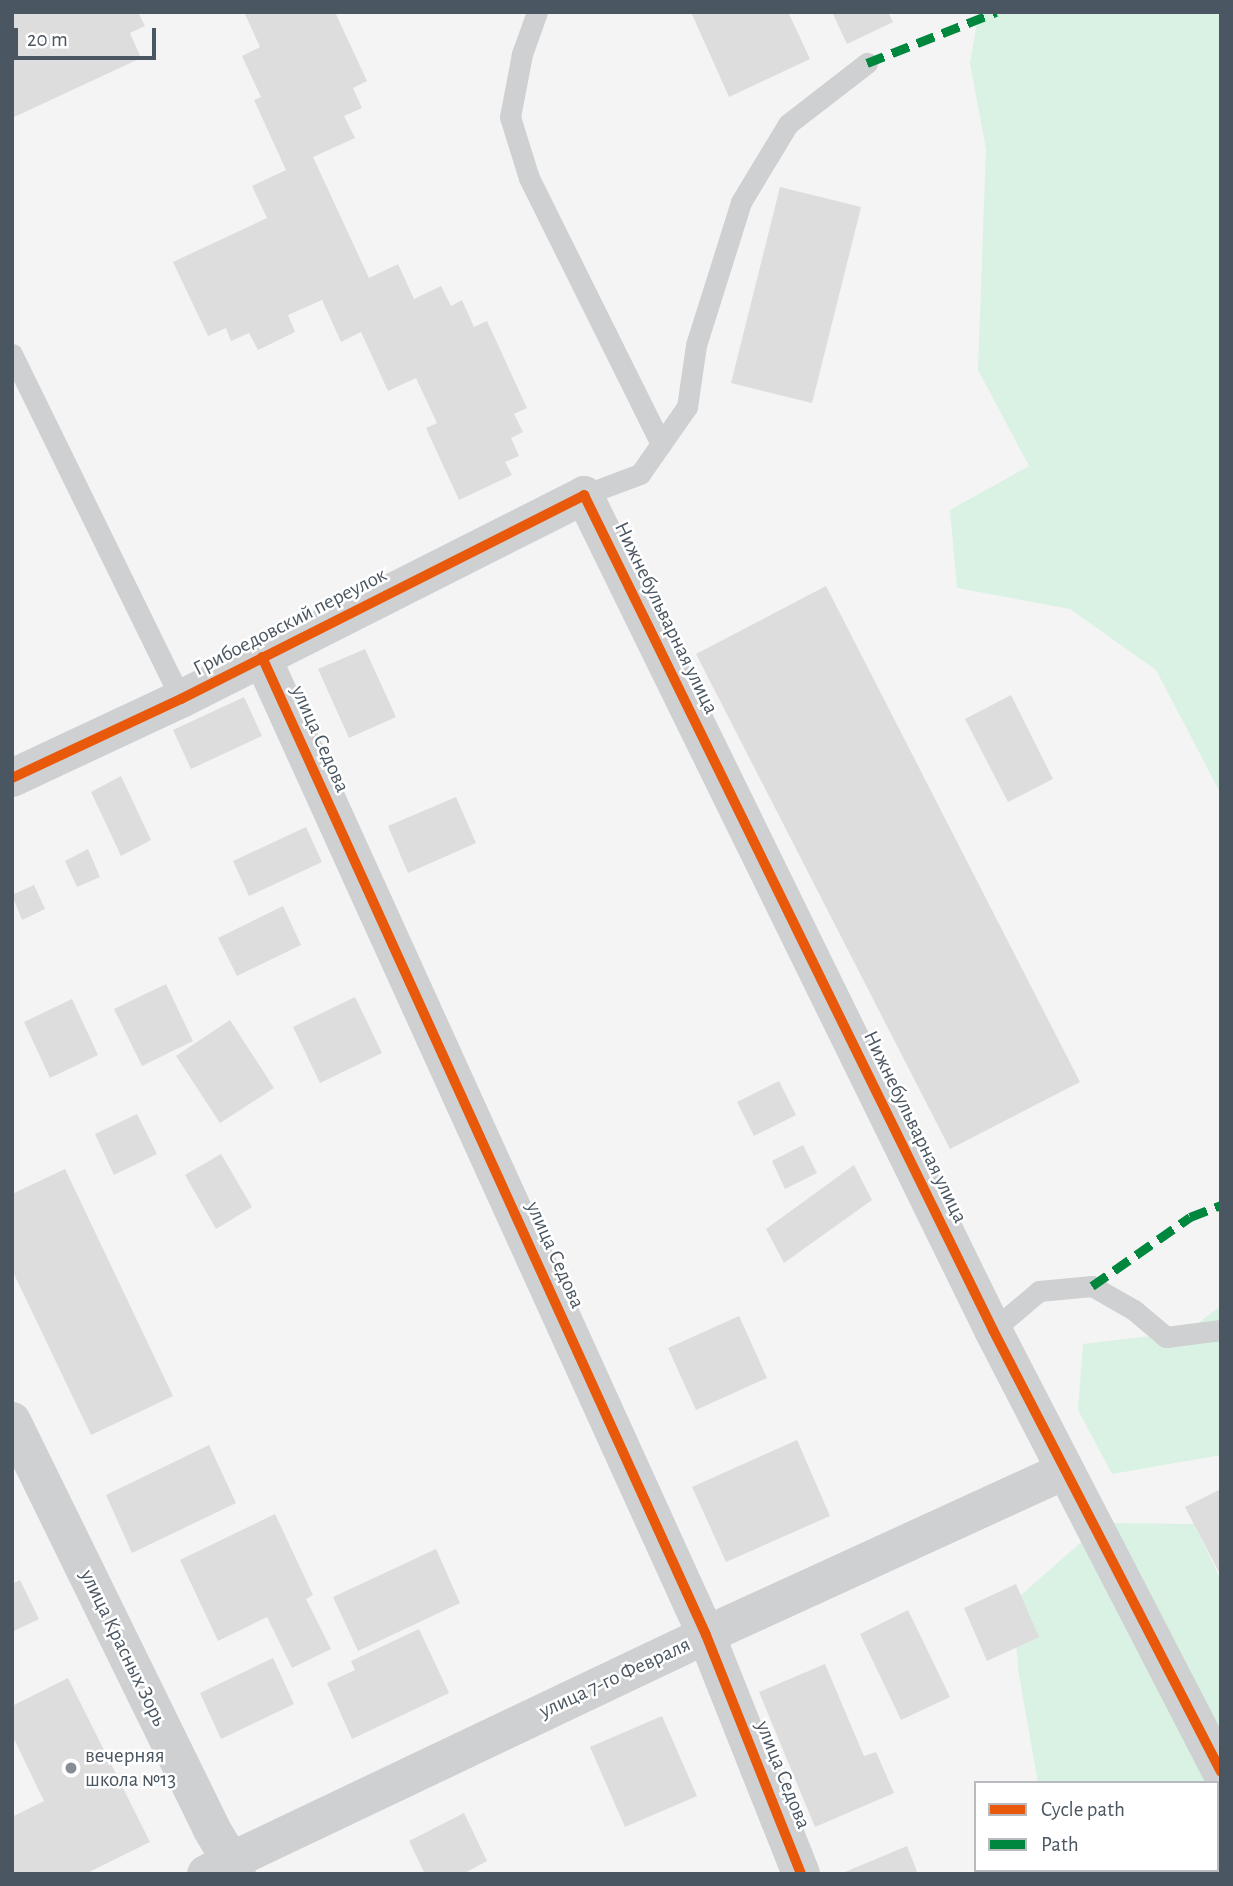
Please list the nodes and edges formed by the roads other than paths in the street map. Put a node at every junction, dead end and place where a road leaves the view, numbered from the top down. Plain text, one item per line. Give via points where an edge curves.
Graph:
1 (537, 12) edge
2 (867, 63) dead end
3 (12, 354) edge
4 (661, 444) junction
5 (584, 495) junction
6 (262, 657) junction
7 (181, 699) junction
8 (12, 778) edge
9 (993, 1330) junction
10 (1221, 1330) edge
11 (12, 1421) edge
12 (1064, 1471) junction
13 (706, 1635) junction
14 (1221, 1772) edge
15 (224, 1869) edge
16 (801, 1874) edge

1 - 4 lane via 522,54 510,117 530,178
2 - 4 lane via 788,124 741,202 696,345 687,407
3 - 7 lane
4 - 5 lane via 640,474
5 - 6 street, Грибоедовский переулок
5 - 9 street, Нижнебульварная улица
6 - 7 street, Грибоедовский переулок
6 - 13 street, улица Седова
7 - 8 street, Грибоедовский переулок
9 - 10 lane via 1039,1291 1092,1286 1134,1310 1166,1337
9 - 12 street, Нижнебульварная улица
11 - 15 street, улица Красных Зорь via 211,1828
12 - 13 street, улица 7-го Февраля
12 - 14 street, Нижнебульварная улица
13 - 15 street, улица 7-го Февраля
13 - 16 street, улица Седова

